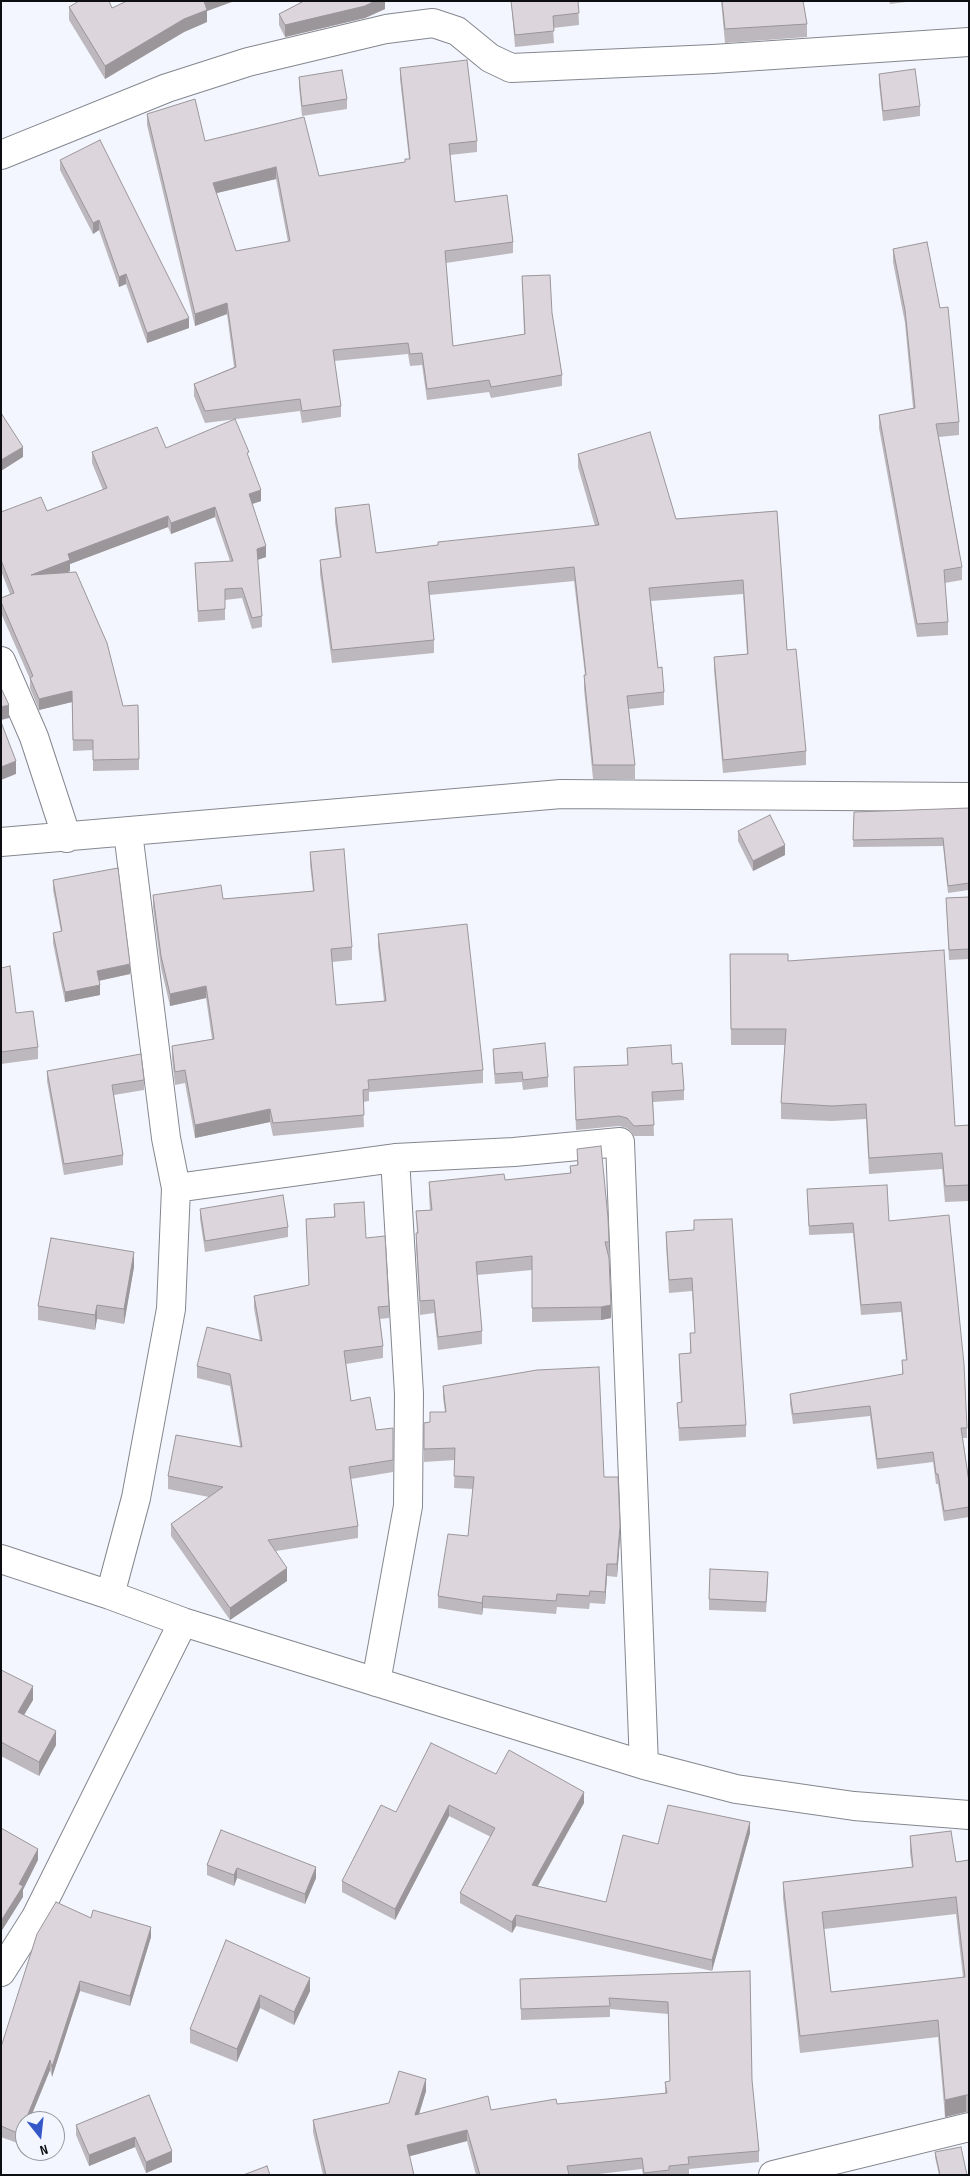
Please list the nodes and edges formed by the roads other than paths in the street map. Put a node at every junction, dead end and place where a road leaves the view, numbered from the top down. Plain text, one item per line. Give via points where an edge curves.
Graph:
1 (969, 42) edge
2 (1, 154) edge
3 (1, 661) edge
4 (969, 797) edge
5 (128, 832) junction
6 (67, 838) junction
7 (1, 842) edge
8 (395, 1158) junction
9 (176, 1188) junction
10 (1, 1559) edge
11 (110, 1595) junction
12 (183, 1622) junction
13 (376, 1682) junction
14 (644, 1765) junction
15 (969, 1815) edge
16 (1, 1972) edge
17 (969, 2127) edge
18 (773, 2175) edge

1 - 2 street via 511,68 490,58 457,31 433,23 386,29 248,62 167,88
3 - 6 street via 34,738
4 - 5 street via 561,794
5 - 6 street
5 - 9 street via 166,1138
6 - 7 street
8 - 9 street
8 - 13 street via 409,1394 408,1506
8 - 14 street via 620,1142
9 - 11 street via 171,1309 136,1498
10 - 11 street
11 - 12 street
12 - 13 street
12 - 16 street via 36,1916
13 - 14 street
14 - 15 street via 736,1789 854,1806
17 - 18 street

